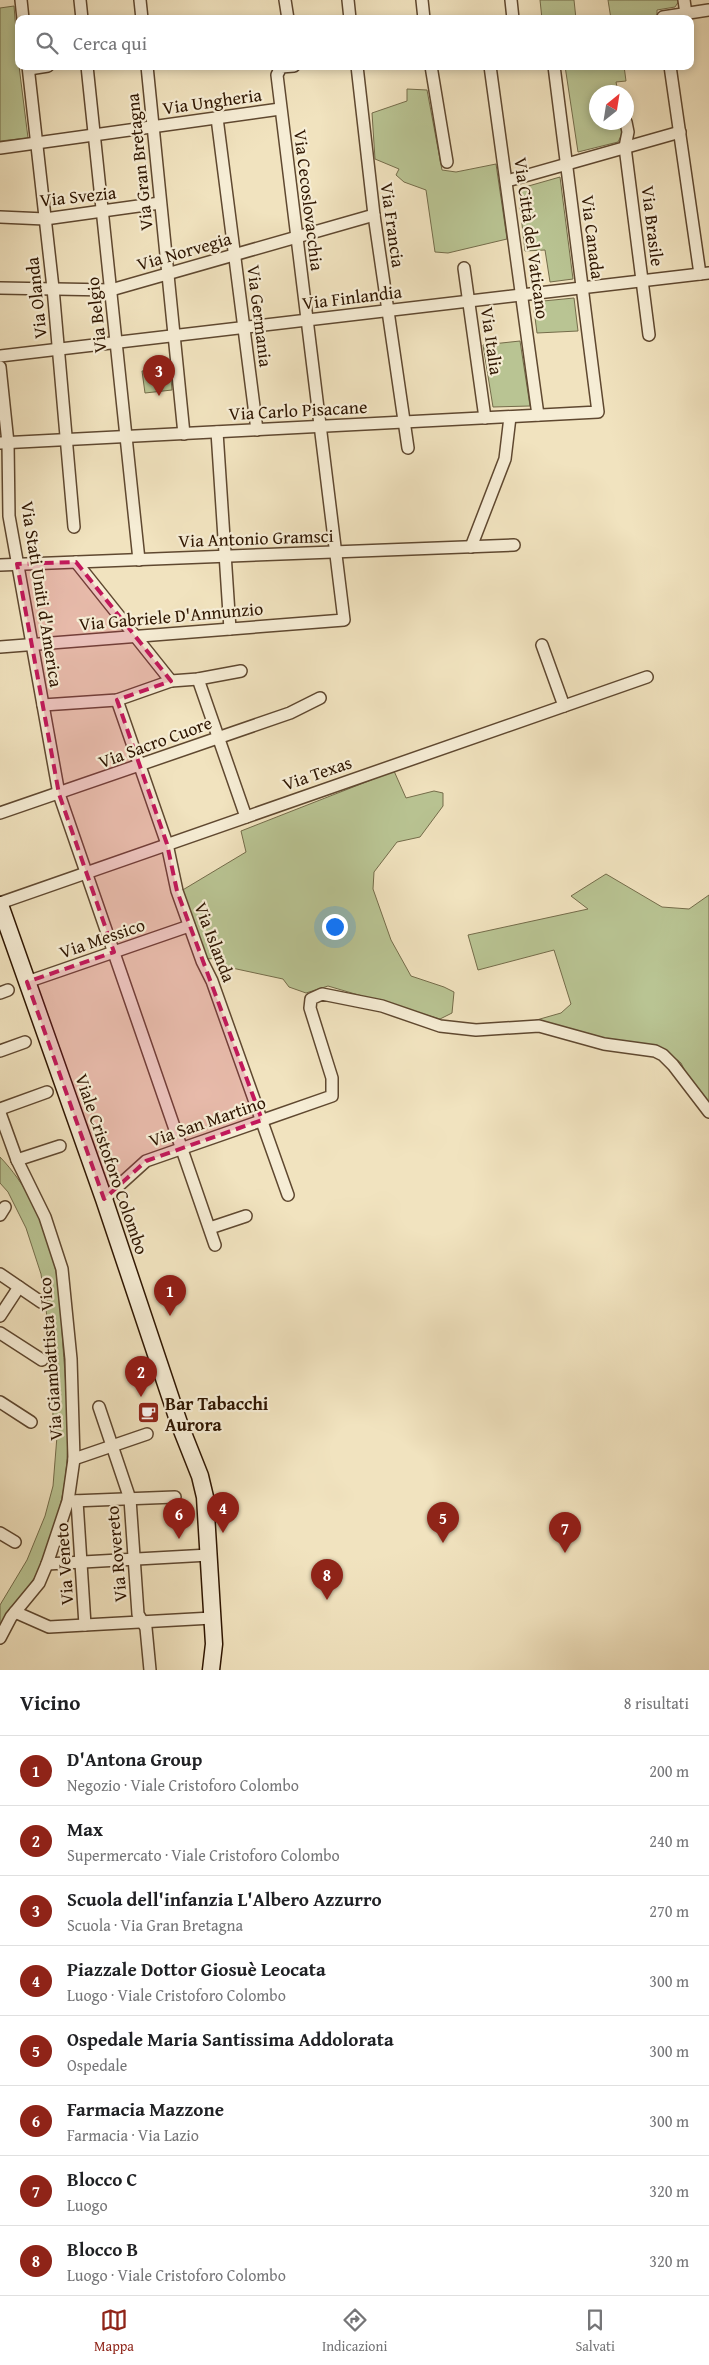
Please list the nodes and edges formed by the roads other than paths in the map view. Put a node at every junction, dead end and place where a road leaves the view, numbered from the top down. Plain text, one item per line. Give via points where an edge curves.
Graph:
1 (21, 0) edge
2 (80, 0) edge
3 (140, 0) edge
4 (285, 0) edge
5 (348, 0) edge
6 (422, 0) edge
7 (511, 0) edge
8 (684, 0) edge
9 (709, 10) edge
10 (686, 14) junction
11 (23, 15) edge
12 (82, 15) edge
13 (142, 15) edge
14 (287, 15) edge
15 (350, 15) edge
16 (424, 15) edge
17 (513, 15) edge
18 (680, 15) edge
19 (28, 70) edge
20 (87, 70) edge
21 (147, 70) edge
22 (279, 70) edge
23 (357, 70) edge
24 (431, 70) edge
25 (491, 70) edge
26 (554, 70) edge
27 (671, 70) edge
28 (280, 109) junction
29 (217, 118) junction
30 (153, 126) junction
31 (628, 130) edge
32 (680, 132) junction
33 (94, 135) junction
34 (37, 143) junction
35 (625, 147) junction
36 (0, 148) edge
37 (447, 162) dead end
38 (566, 164) junction
39 (507, 181) junction
40 (160, 203) junction
41 (102, 211) junction
42 (374, 215) junction
43 (0, 217) edge
44 (45, 219) junction
45 (296, 238) junction
46 (234, 255) junction
47 (464, 268) dead end
48 (168, 274) junction
49 (704, 274) edge
50 (642, 281) junction
51 (0, 288) edge
52 (53, 288) junction
53 (582, 288) junction
54 (111, 290) junction
55 (522, 295) junction
56 (469, 301) junction
57 (388, 311) junction
58 (306, 320) junction
59 (244, 328) junction
60 (649, 335) dead end
61 (174, 336) junction
62 (116, 343) junction
63 (58, 350) junction
64 (0, 356) edge
65 (0, 367) edge
66 (598, 412) joint
67 (538, 415) junction
68 (510, 417) junction
69 (486, 418) junction
70 (405, 422) junction
71 (320, 427) junction
72 (257, 430) junction
73 (217, 432) junction
74 (184, 434) junction
75 (126, 437) junction
76 (67, 440) junction
77 (4, 443) edge
78 (408, 448) dead end
79 (74, 527) dead end
80 (514, 545) dead end
81 (471, 547) junction
82 (336, 552) junction
83 (225, 556) junction
84 (139, 560) junction
85 (76, 562) junction
86 (17, 564) junction
87 (0, 565) edge
88 (344, 620) joint
89 (230, 629) junction
90 (135, 636) junction
91 (32, 644) junction
92 (542, 645) dead end
93 (0, 647) edge
94 (241, 670) dead end
95 (646, 677) dead end
96 (198, 679) junction
97 (171, 681) junction
98 (320, 698) dead end
99 (117, 700) junction
100 (43, 705) junction
101 (564, 706) junction
102 (218, 738) junction
103 (140, 766) junction
104 (59, 794) junction
105 (0, 813) edge
106 (246, 817) junction
107 (167, 844) junction
108 (86, 873) junction
109 (0, 904) edge
110 (189, 926) junction
111 (114, 952) junction
112 (27, 982) junction
113 (25, 1042) dead end
114 (0, 1051) edge
115 (47, 1092) dead end
116 (0, 1109) edge
117 (709, 1112) edge
118 (0, 1113) edge
119 (262, 1120) junction
120 (60, 1146) dead end
121 (182, 1148) junction
122 (17, 1160) junction
123 (288, 1195) dead end
124 (104, 1199) junction
125 (246, 1216) dead end
126 (210, 1228) junction
127 (215, 1245) dead end
128 (0, 1274) edge
129 (19, 1287) junction
130 (41, 1302) dead end
131 (0, 1316) edge
132 (0, 1333) edge
133 (42, 1360) dead end
134 (0, 1402) edge
135 (99, 1407) dead end
136 (30, 1422) dead end
137 (147, 1434) dead end
138 (112, 1446) junction
139 (74, 1459) junction
140 (175, 1498) dead end
141 (130, 1499) junction
142 (73, 1501) junction
143 (0, 1533) edge
144 (15, 1542) dead end
145 (209, 1555) junction
146 (134, 1559) junction
147 (81, 1562) junction
148 (47, 1564) junction
149 (15, 1612) junction
150 (212, 1618) junction
151 (143, 1621) junction
152 (85, 1625) junction
153 (0, 1638) edge
154 (214, 1644) junction
155 (150, 1670) edge
156 (211, 1670) edge
157 (224, 1670) edge

1 - 11 street
2 - 12 street
3 - 13 street
4 - 14 street
5 - 15 street
6 - 16 street
7 - 17 street
8 - 10 street
9 - 10 street
10 - 18 street
19 - 34 street, Via Olanda
20 - 33 street, Via Belgio
21 - 30 street, Via Gran Bretagna
22 - 28 street, Via Cecoslovacchia via 276,75
23 - 42 street, Via Francia
24 - 37 street
25 - 39 street, Via Città del Vaticano
26 - 38 street, Via Canada
27 - 32 street
28 - 29 street, Via Ungheria
28 - 45 street, Via Cecoslovacchia
29 - 30 street, Via Ungheria
29 - 46 street, Via Germania
30 - 33 street, Via Ungheria
30 - 40 street, Via Gran Bretagna
31 - 35 street, Via Brasile
32 - 35 street
32 - 49 street
33 - 34 street, Via Ungheria
33 - 41 street, Via Belgio
34 - 36 street, Via Ungheria
34 - 44 street, Via Olanda
35 - 38 street
35 - 50 street, Via Brasile
38 - 39 street
38 - 53 street, Via Canada
39 - 55 street, Via Città del Vaticano
40 - 41 street, Via Svezia
40 - 48 street, Via Gran Bretagna
41 - 44 street, Via Svezia
41 - 54 street, Via Belgio
42 - 45 street, Via Norvegia
42 - 57 street, Via Francia
43 - 44 street, Via Svezia
44 - 52 street, Via Olanda
45 - 46 street, Via Norvegia
45 - 58 street, Via Cecoslovacchia
46 - 48 street, Via Norvegia
46 - 59 street, Via Germania
47 - 56 street, Via Italia
48 - 54 street, Via Norvegia
48 - 61 street, Via Gran Bretagna
49 - 50 street, Via Finlandia
50 - 53 street, Via Finlandia
50 - 60 street, Via Brasile
51 - 52 street, Via Norvegia
52 - 54 street, Via Norvegia
52 - 63 street, Via Olanda
53 - 55 street, Via Finlandia
53 - 66 street, Via Canada
54 - 62 street, Via Belgio
55 - 56 street, Via Finlandia
55 - 67 street, Via Città del Vaticano
56 - 57 street, Via Finlandia
56 - 69 street, Via Italia
57 - 58 street, Via Finlandia
57 - 70 street, Via Francia
58 - 59 street, Via Finlandia
58 - 71 street, Via Cecoslovacchia
59 - 61 street, Via Finlandia
59 - 72 street, Via Germania
61 - 62 street, Via Finlandia
61 - 74 street, Via Gran Bretagna
62 - 63 street, Via Finlandia
62 - 75 street, Via Belgio
63 - 64 street, Via Finlandia
63 - 76 street, Via Olanda
65 - 77 street, Via Stati Uniti d'America
66 - 67 street, Via Carlo Pisacane
67 - 68 street, Via Carlo Pisacane
68 - 69 street, Via Carlo Pisacane
68 - 81 street via 505,459
69 - 70 street, Via Carlo Pisacane
70 - 71 street, Via Carlo Pisacane
70 - 78 street, Via Francia
71 - 72 street, Via Carlo Pisacane
71 - 82 street, Via Cecoslovacchia
72 - 73 street, Via Carlo Pisacane
73 - 74 street, Via Carlo Pisacane
73 - 83 street
74 - 75 street, Via Carlo Pisacane
75 - 76 street, Via Carlo Pisacane
75 - 84 street, Via Belgio
76 - 77 street, Via Carlo Pisacane
76 - 79 street, Via Olanda
77 - 86 street, Via Stati Uniti d'America via 9,516
80 - 81 street, Via Antonio Gramsci
81 - 82 street, Via Antonio Gramsci
82 - 83 street, Via Antonio Gramsci
82 - 88 street, Via Cecoslovacchia
83 - 84 street, Via Antonio Gramsci
83 - 89 street
84 - 85 street, Via Antonio Gramsci
85 - 86 street, Via Antonio Gramsci
85 - 90 street
86 - 87 street, Via Antonio Gramsci
86 - 91 street, Via Stati Uniti d'America
88 - 89 street, Via Gabriele D'Annunzio
89 - 90 street, Via Gabriele D'Annunzio
90 - 91 street, Via Gabriele D'Annunzio
90 - 97 street
91 - 93 street, Via Gabriele D'Annunzio
91 - 100 street, Via Stati Uniti d'America
92 - 101 street
94 - 96 street
95 - 101 street, Via Texas
96 - 97 street
96 - 102 street
97 - 99 street
98 - 102 street, Via Sacro Cuore via 290,713
99 - 100 street
99 - 103 street, Via Islanda
100 - 104 street, Via Stati Uniti d'America
101 - 106 street, Via Texas
102 - 103 street, Via Sacro Cuore
102 - 106 street
103 - 104 street, Via Sacro Cuore
103 - 107 street, Via Islanda
104 - 105 street, Via Sacro Cuore
104 - 108 street, Via Stati Uniti d'America
106 - 107 street, Via Texas
107 - 108 street, Via Texas
107 - 110 street, Via Islanda via 177,892
108 - 109 street, Via Texas
108 - 111 street, Via Stati Uniti d'America
109 - 112 street, Viale Cristoforo Colombo
110 - 111 street, Via Messico
110 - 119 street, Via Islanda
111 - 112 street, Via Messico
111 - 121 street, Via Stati Uniti d'America
112 - 124 street, Viale Cristoforo Colombo
113 - 114 street
115 - 116 street
117 - 119 street, Via San Martino via 673,1065 655,1051 604,1044 539,1026 476,1030 440,1026 382,1006 322,994 310,999 310,1008 332,1078 332,1096
118 - 122 street, Via Giambattista Vico
119 - 121 street, Via San Martino
119 - 123 street, Via Islanda
120 - 122 street
121 - 124 street, Via San Martino via 146,1161
121 - 126 street, Via Stati Uniti d'America
122 - 139 street, Via Giambattista Vico via 45,1217 62,1269 72,1359
124 - 145 street, Viale Cristoforo Colombo via 200,1476 205,1497
125 - 126 street
126 - 127 street, Via Stati Uniti d'America
128 - 129 street
129 - 130 street
129 - 131 street
132 - 133 street
134 - 136 street
135 - 138 street, Via Rovereto
137 - 138 street
138 - 139 street
138 - 141 street, Via Rovereto
139 - 142 street, Via Giambattista Vico
140 - 141 street
141 - 142 street
141 - 146 street, Via Rovereto
142 - 147 street, Via Veneto
142 - 148 street, Via Giambattista Vico
143 - 144 street
145 - 146 street
145 - 150 street, Viale Cristoforo Colombo
146 - 147 street
146 - 151 street, Via Rovereto via 138,1614
147 - 148 street
147 - 152 street, Via Veneto
148 - 149 street, Via Giambattista Vico via 39,1583
149 - 152 street via 49,1627
149 - 153 street, Via Giambattista Vico
150 - 151 street
150 - 154 street, Viale Cristoforo Colombo
151 - 152 street
151 - 155 street, Via Rovereto
154 - 156 street
154 - 157 street

